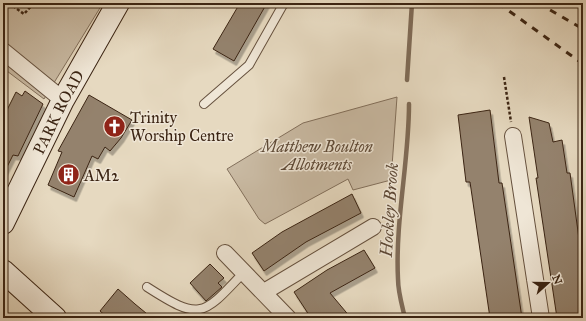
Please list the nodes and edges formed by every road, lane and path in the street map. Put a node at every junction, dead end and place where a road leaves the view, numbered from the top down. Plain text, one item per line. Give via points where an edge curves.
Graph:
1 (10, 3) edge
2 (34, 3) edge
3 (118, 3) edge
4 (284, 3) edge
5 (3, 52) edge
6 (504, 77) dead end
7 (63, 100) junction
8 (204, 104) dead end
9 (513, 136) joint
10 (3, 223) edge
11 (373, 226) dead end
12 (225, 253) dead end
13 (3, 271) edge
14 (244, 272) junction
15 (147, 287) dead end
16 (264, 292) junction
17 (55, 318) edge
18 (288, 318) edge
19 (540, 318) edge

1 - 2 path via 24,14
3 - 7 street, PARK ROAD
4 - 8 lane via 249,65
5 - 7 street
6 - 9 path
7 - 10 street, PARK ROAD
9 - 19 street
11 - 16 street
12 - 14 street
13 - 17 street
14 - 15 lane via 216,302 206,310 194,314 184,313 170,306
14 - 16 street
16 - 18 street

